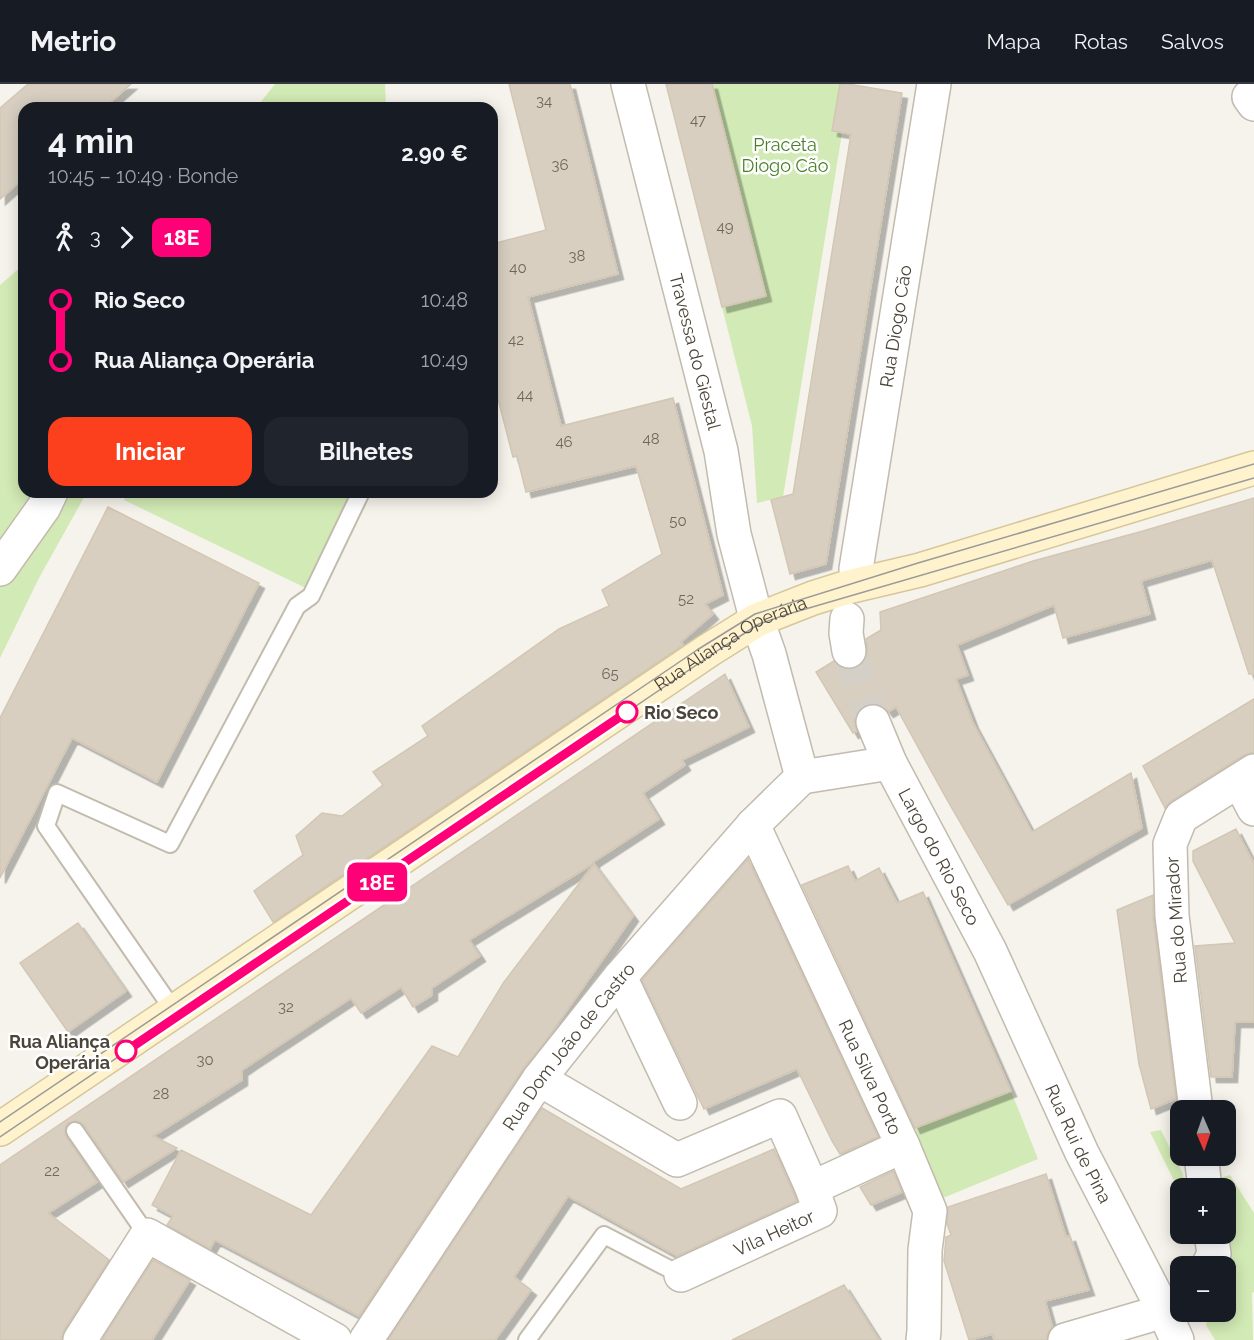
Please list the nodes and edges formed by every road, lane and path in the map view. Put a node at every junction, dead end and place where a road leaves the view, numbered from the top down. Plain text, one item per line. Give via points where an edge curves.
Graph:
1 (628, 84) edge
2 (934, 84) edge
3 (1254, 93) edge
4 (1254, 104) edge
5 (1254, 468) edge
6 (48, 498) edge
7 (358, 498) edge
8 (856, 568) dead end
9 (0, 569) edge
10 (757, 620) junction
11 (873, 722) tunnel mouth
12 (890, 763) junction
13 (1246, 776) edge
14 (802, 777) junction
15 (1254, 809) edge
16 (753, 825) junction
17 (990, 951) joint
18 (620, 977) junction
19 (174, 1011) junction
20 (539, 1078) junction
21 (1195, 1100) edge
22 (680, 1103) dead end
23 (0, 1129) edge
24 (75, 1131) dead end
25 (903, 1146) junction
26 (812, 1188) junction
27 (147, 1235) junction
28 (681, 1275) joint
29 (1175, 1324) edge
30 (932, 1337) edge
31 (80, 1340) edge
32 (335, 1340) edge
33 (366, 1340) edge
34 (527, 1340) edge
35 (1065, 1340) edge

1 - 10 street, Travessa do Giestal via 721,451 735,534
2 - 8 street, Rua Diogo Cão
3 - 4 street via 1249,97
5 - 10 street, Rua Aliança Operária via 920,570 848,587
6 - 9 street
7 - 19 lane via 311,596 297,606 170,844 57,793 46,826
10 - 14 street
10 - 19 street, Rua Aliança Operária
11 - 12 street, Largo do Rio Seco
12 - 14 street
12 - 17 street, Largo do Rio Seco
13 - 15 street
13 - 21 street, Rua do Mirador via 1181,818 1170,844 1172,916
14 - 16 street, Rua Dom João de Castro
16 - 18 street, Rua Dom João de Castro
16 - 25 street, Rua Silva Porto
17 - 29 street, Rua Rui de Pina via 1082,1153
18 - 20 street, Rua Dom João de Castro
18 - 22 street
19 - 23 street, Rua Aliança Operária
20 - 26 street via 677,1160 780,1116
20 - 33 street, Rua Dom João de Castro
24 - 27 lane
25 - 26 street, Vila Heitor
25 - 30 street, Rua Silva Porto via 930,1211 925,1250
26 - 28 street, Vila Heitor via 820,1211
27 - 31 street
27 - 32 street
28 - 34 lane via 604,1235
29 - 35 street

